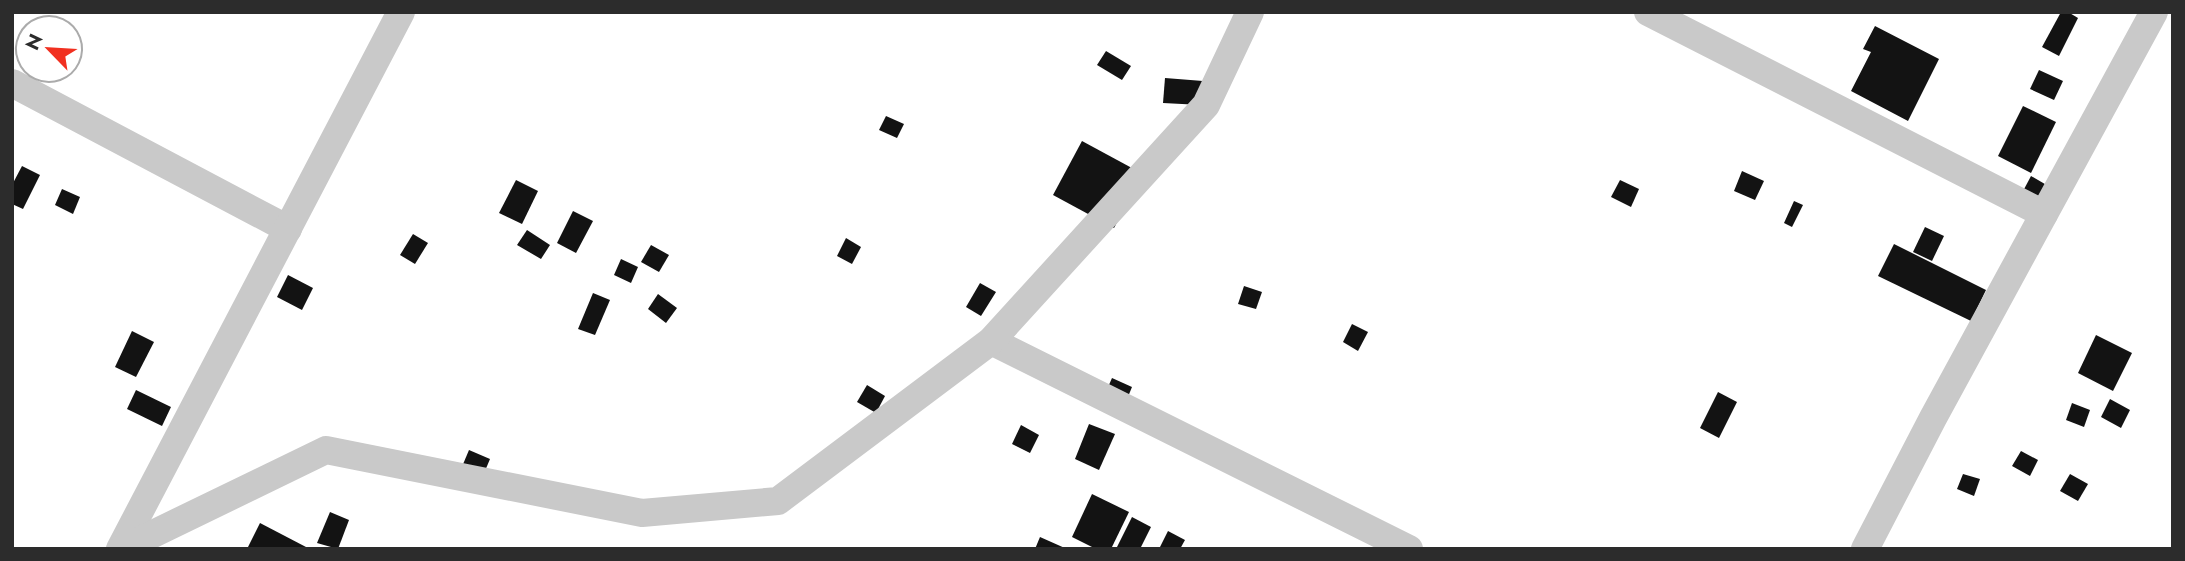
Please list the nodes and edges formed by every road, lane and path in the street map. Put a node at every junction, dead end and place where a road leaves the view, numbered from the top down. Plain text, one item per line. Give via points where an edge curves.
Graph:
1 (401, 12) edge
2 (1250, 12) edge
3 (1648, 12) edge
4 (2154, 12) edge
5 (12, 83) edge
6 (2044, 214) junction
7 (288, 229) junction
8 (992, 341) junction
9 (121, 549) edge
10 (1409, 549) edge
11 (1865, 549) edge

1 - 7 street
2 - 8 street via 1206,105
3 - 6 street
4 - 6 street
5 - 7 street
6 - 11 street
7 - 9 street
8 - 9 street via 778,500 642,513 326,450
8 - 10 street

